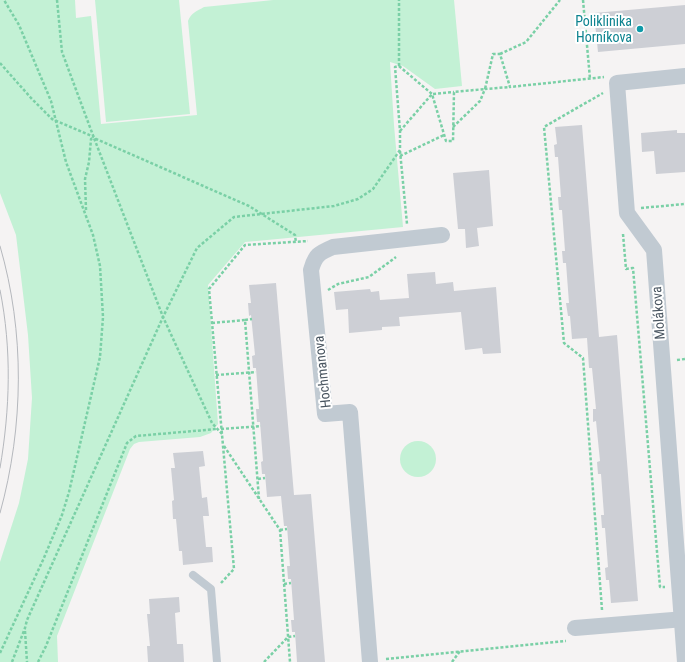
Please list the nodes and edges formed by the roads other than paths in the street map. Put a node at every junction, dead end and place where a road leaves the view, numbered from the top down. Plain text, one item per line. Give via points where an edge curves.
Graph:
1 (685, 76) edge
2 (442, 235) dead end
3 (193, 575) dead end
4 (683, 619) edge
5 (572, 634) road end
6 (370, 661) edge
7 (217, 662) edge
8 (684, 662) edge

1 - 4 street, Molákova via 617,83 633,210 654,250
2 - 6 street, Hochmanova via 333,247 314,258 311,270 325,414 350,412
3 - 7 lane via 211,589
4 - 5 street via 603,625
4 - 8 street, Molákova

